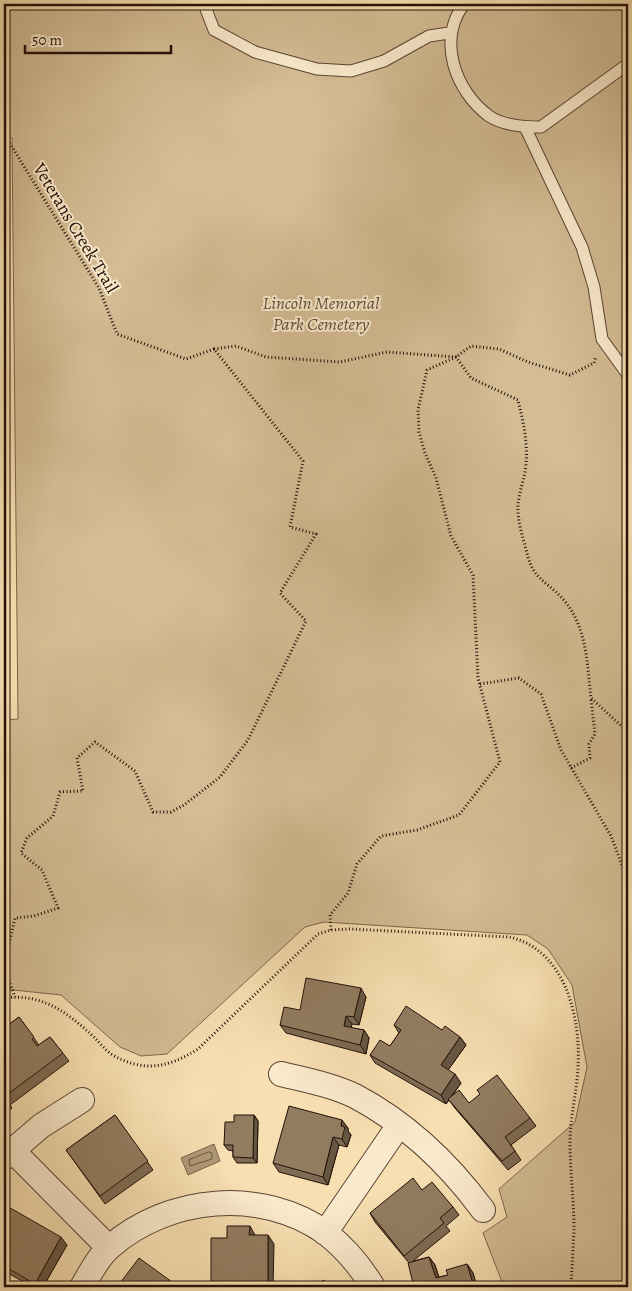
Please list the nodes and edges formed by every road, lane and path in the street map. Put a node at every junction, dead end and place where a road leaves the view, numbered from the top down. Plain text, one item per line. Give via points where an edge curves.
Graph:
1 (204, 4) edge
2 (464, 4) edge
3 (449, 34) junction
4 (628, 64) edge
5 (525, 127) junction
6 (4, 134) edge
7 (602, 339) junction
8 (214, 349) junction
9 (456, 357) junction
10 (628, 375) edge
11 (480, 684) junction
12 (591, 698) junction
13 (628, 732) edge
14 (571, 768) junction
15 (628, 881) edge
16 (331, 930) junction
17 (4, 966) edge
18 (15, 996) junction
19 (4, 998) edge
20 (281, 1074) dead end
21 (82, 1100) dead end
22 (399, 1125) junction
23 (8, 1154) edge
24 (483, 1210) dead end
25 (325, 1233) junction
26 (109, 1248) junction
27 (82, 1287) edge
28 (373, 1287) edge
29 (571, 1287) edge

1 - 3 lane via 214,30 255,52 317,69 351,71 384,61 428,36
2 - 3 lane
3 - 5 lane via 456,74 470,98 490,117
4 - 5 lane via 541,127
5 - 7 lane via 582,247 594,288
6 - 8 path, Veterans Creek Trail via 99,288 117,334 186,359
7 - 9 path via 594,363 570,375 499,349 470,346
7 - 10 lane
8 - 9 path, Veterans Creek Trail via 236,346 266,357 340,362 387,352
8 - 17 path via 303,461 290,527 316,534 280,593 306,621 248,740 220,777 184,805 171,812 152,812 135,771 95,742 77,758 83,790 60,792 53,816 27,838 21,853 42,870 58,908 15,918
9 - 11 path via 427,370 418,417 421,439 436,478 451,536 473,575
9 - 12 path via 471,378 518,400 526,437 526,465 518,521 535,575 562,598 578,623 585,644
11 - 14 path via 519,678 540,694
11 - 16 path via 500,762 459,815 417,830 381,836 357,864 348,893 330,915
12 - 13 path
12 - 14 path via 595,734 589,744 590,758
14 - 15 path via 611,836
16 - 18 path via 318,934 304,946 198,1049 178,1061 159,1066 145,1066 111,1054 71,1015 57,1006
16 - 29 path via 509,937 525,940 538,948 557,970 567,990 578,1044 570,1144 574,1230
17 - 18 path
18 - 19 path
20 - 22 street via 324,1084 354,1096
21 - 23 street via 41,1126
22 - 24 street via 453,1171
22 - 25 street
23 - 26 street
25 - 26 street via 269,1208 229,1203 194,1206 159,1215
25 - 28 street via 364,1272
26 - 27 street

